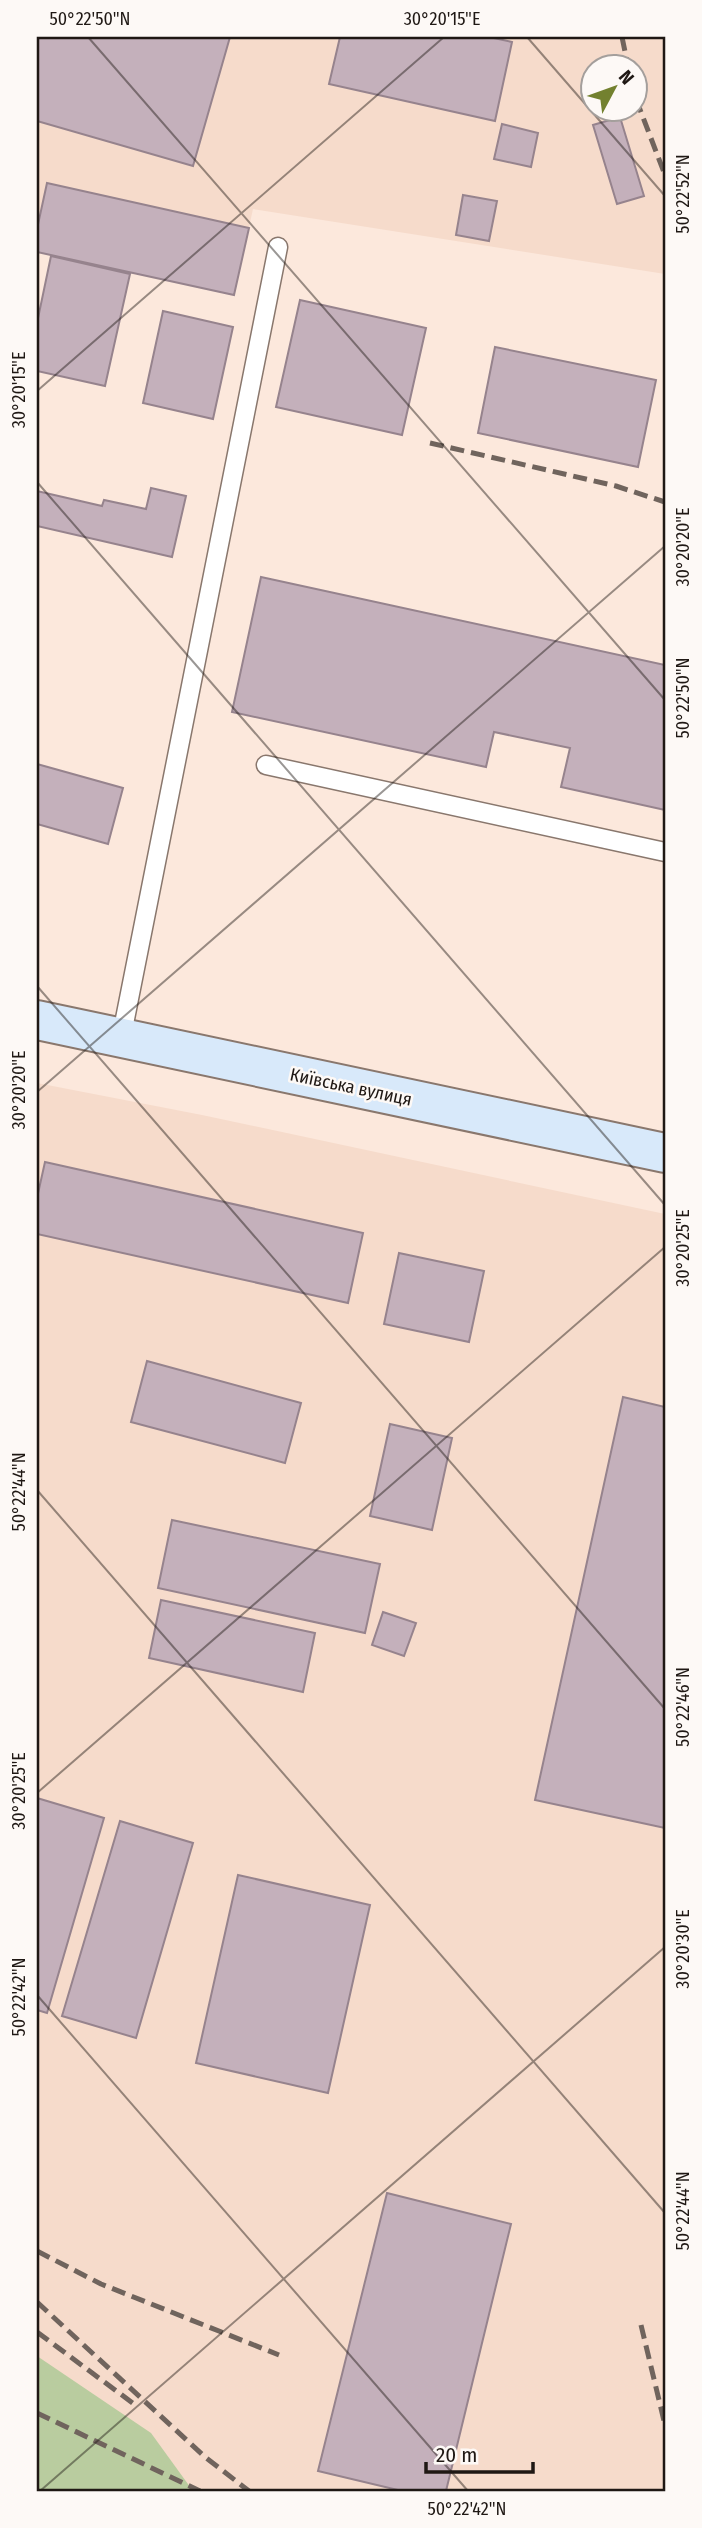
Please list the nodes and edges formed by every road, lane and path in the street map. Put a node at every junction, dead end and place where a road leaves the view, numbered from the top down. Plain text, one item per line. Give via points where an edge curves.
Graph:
1 (278, 247) dead end
2 (266, 765) dead end
3 (665, 852) edge
4 (37, 1020) edge
5 (121, 1039) junction
6 (665, 1153) edge

1 - 5 lane
2 - 3 lane
4 - 5 main road, Київська вулиця
5 - 6 main road, Київська вулиця

